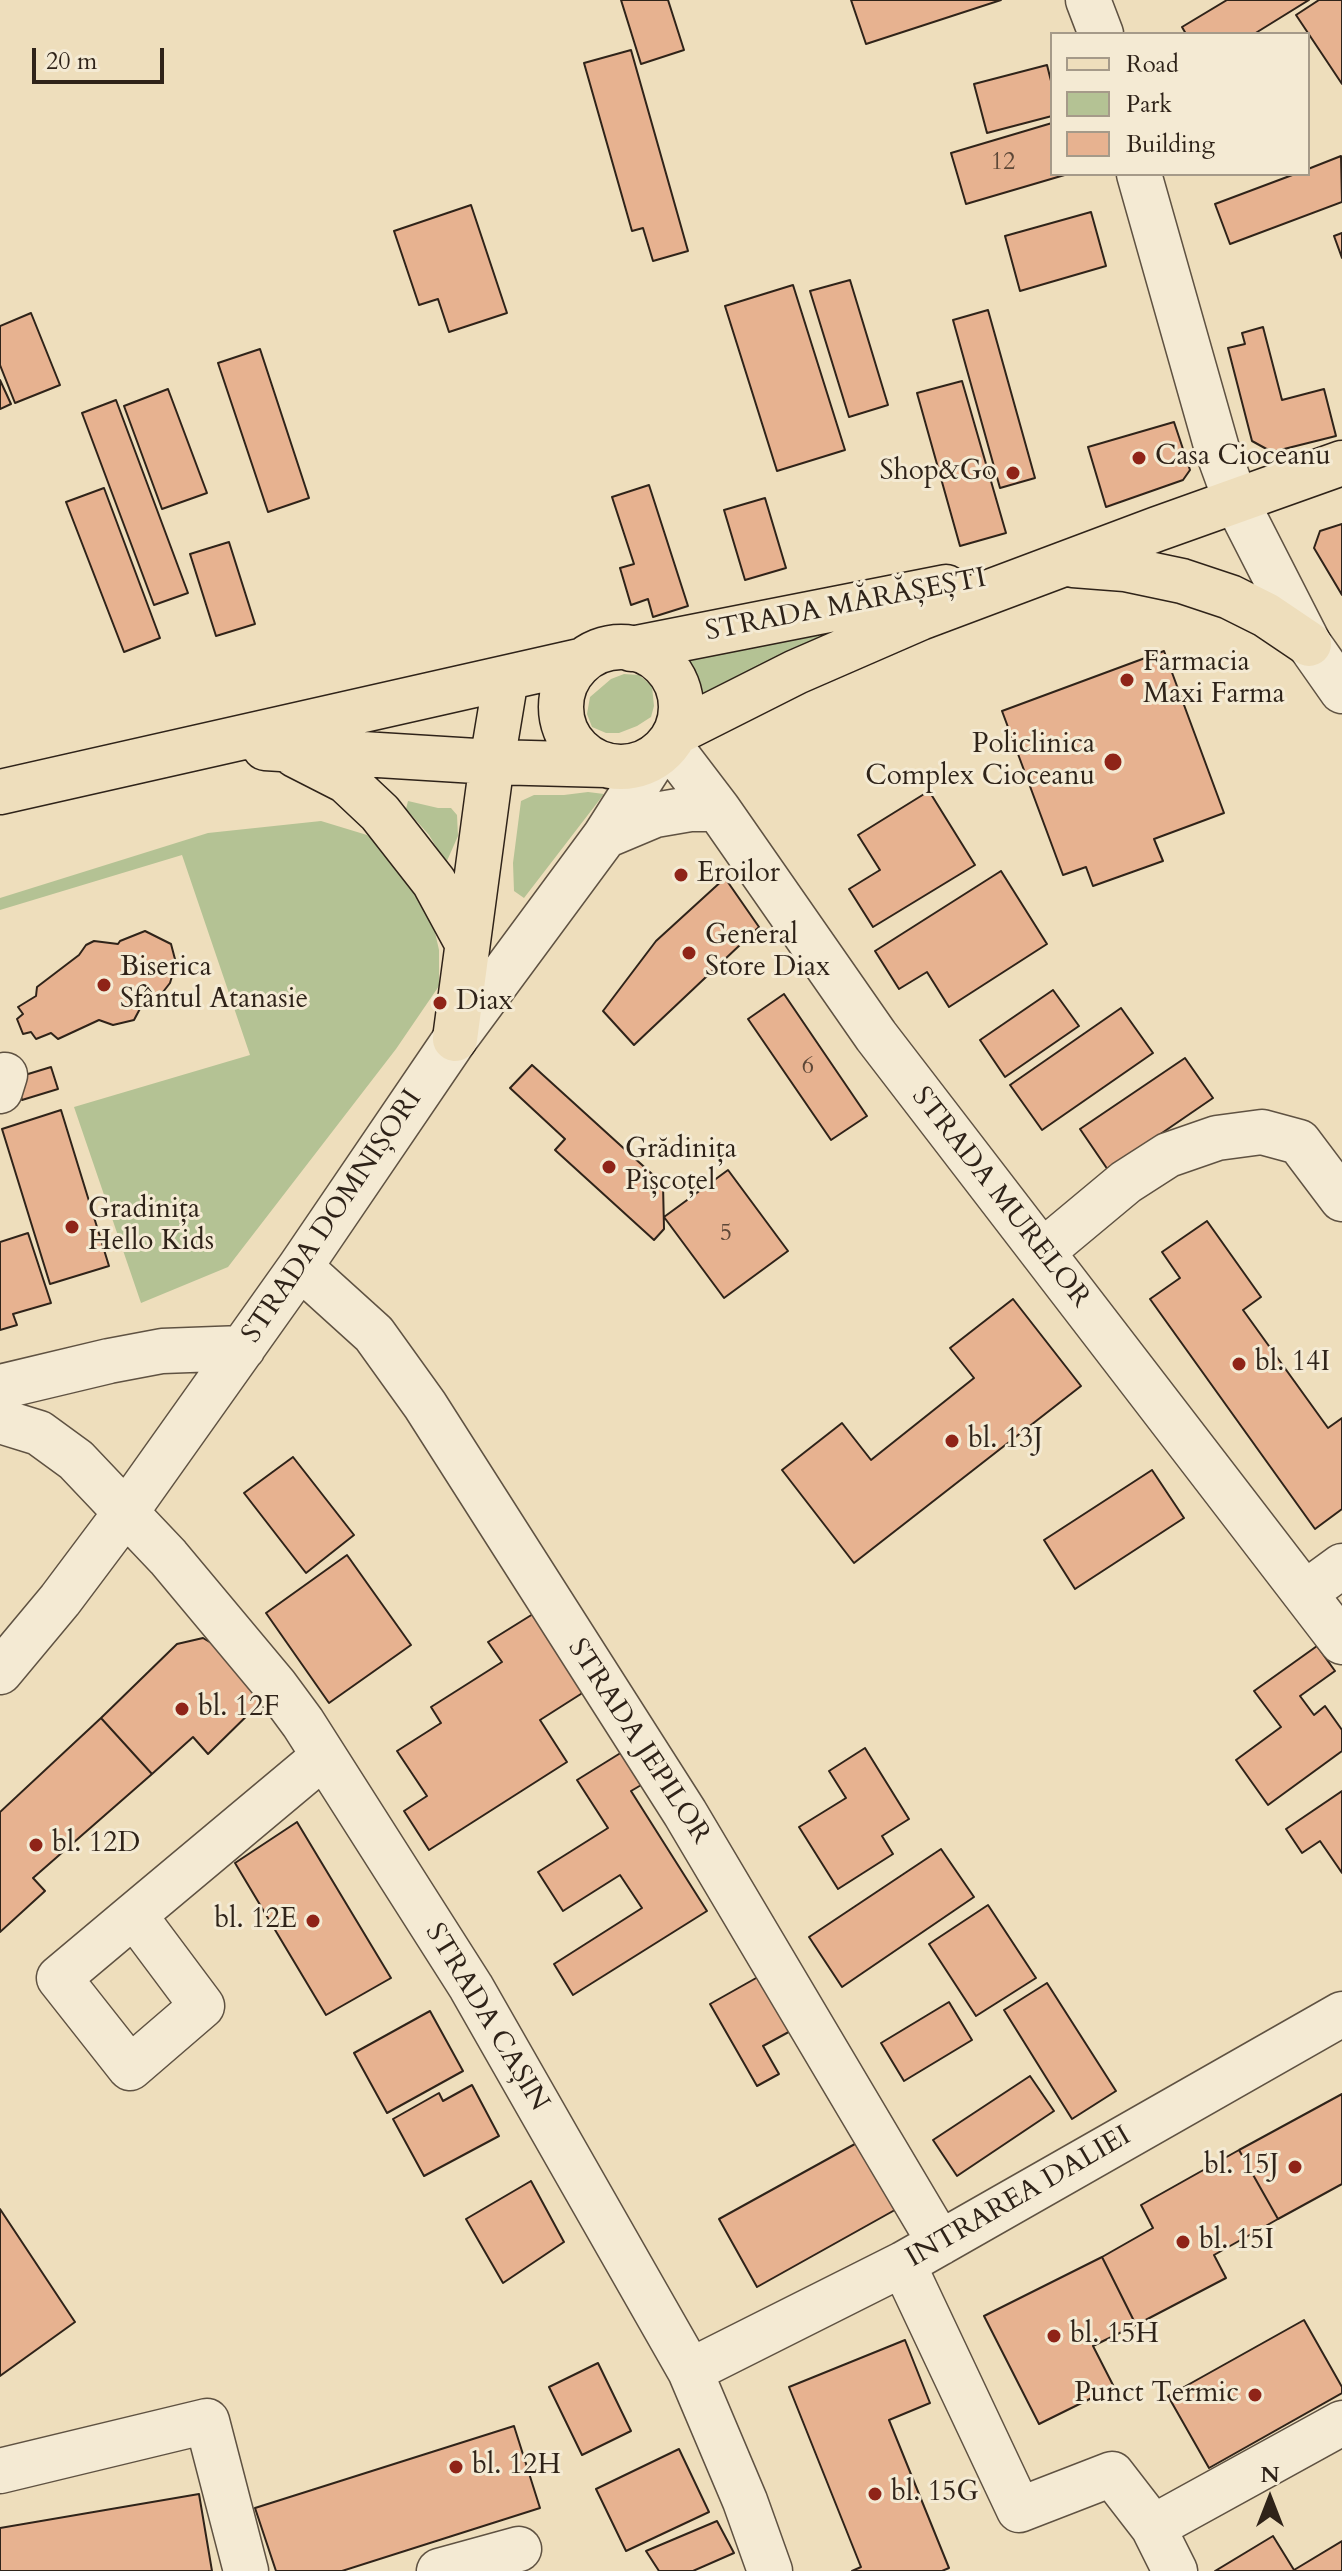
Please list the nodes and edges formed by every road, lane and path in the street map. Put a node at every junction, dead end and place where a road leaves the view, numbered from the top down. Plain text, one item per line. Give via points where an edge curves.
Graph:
1 (1140, 176) edge
2 (1342, 463) edge
3 (1236, 501) junction
4 (1062, 564) junction
5 (1309, 644) junction
6 (631, 649) junction
7 (580, 661) junction
8 (506, 678) junction
9 (1342, 691) edge
10 (668, 744) junction
11 (209, 745) junction
12 (282, 749) junction
13 (492, 762) junction
14 (606, 765) junction
15 (0, 792) edge
16 (718, 809) junction
17 (605, 836) junction
18 (466, 941) junction
19 (455, 1039) junction
20 (1342, 1199) edge
21 (1042, 1252) junction
22 (300, 1267) junction
23 (243, 1348) junction
24 (0, 1387) edge
25 (0, 1421) edge
26 (126, 1512) junction
27 (1342, 1566) edge
28 (1305, 1593) junction
29 (1342, 1642) edge
30 (0, 1672) edge
31 (324, 1756) junction
32 (134, 1915) dead end
33 (1342, 2014) edge
34 (940, 2243) junction
35 (903, 2264) junction
36 (690, 2371) junction
37 (1342, 2423) edge
38 (0, 2471) edge
39 (1153, 2527) junction
40 (519, 2549) dead end
41 (246, 2571) edge
42 (439, 2571) edge
43 (770, 2571) edge
44 (1175, 2571) edge

1 - 3 street
2 - 3 main road, STRADA MĂRĂȘEȘTI
3 - 4 main road, STRADA MĂRĂȘEȘTI
3 - 5 street
4 - 5 main road via 1182,581 1230,597
4 - 6 main road, STRADA MĂRĂȘEȘTI
4 - 10 main road, STRADA MĂRĂȘEȘTI via 796,672
5 - 9 street
6 - 7 main road via 604,650
6 - 10 main road via 663,664 681,695 683,713
7 - 8 main road
7 - 14 main road via 560,695 561,721 572,745
8 - 11 main road
8 - 13 main road
10 - 14 main road via 623,766
10 - 16 street, STRADA MURELOR
10 - 17 street, STRADA DOMNIȘORI
11 - 12 main road
11 - 15 main road
12 - 13 main road
12 - 18 main road via 346,781 380,813 434,882
13 - 14 main road
13 - 18 main road
16 - 17 street via 655,815
16 - 21 street, STRADA MURELOR via 876,1036
17 - 19 street, STRADA DOMNIȘORI
18 - 19 main road
19 - 22 street, STRADA DOMNIȘORI
20 - 21 street via 1299,1142 1262,1132 1217,1138 1168,1155 1126,1182
21 - 28 street, STRADA MURELOR
22 - 23 street, STRADA DOMNIȘORI
22 - 34 street, STRADA JEPILOR via 374,1334 425,1405 685,1813
23 - 24 street via 162,1351
23 - 26 street, STRADA DOMNIȘORI
25 - 26 street, STRADA CAȘIN via 39,1433 76,1460
26 - 30 street, STRADA DOMNIȘORI
26 - 31 street, STRADA CAȘIN via 275,1685
27 - 28 street
28 - 29 street, STRADA MURELOR
31 - 32 street
31 - 36 street, STRADA CAȘIN via 471,1987
33 - 34 street, INTRAREA DALIEI
34 - 35 street, INTRAREA DALIEI
35 - 36 street, INTRAREA DALIEI
35 - 39 street via 1019,2510 1112,2474
36 - 43 street, STRADA CAȘIN
37 - 39 street
38 - 41 street via 207,2421
39 - 44 street
40 - 42 street

